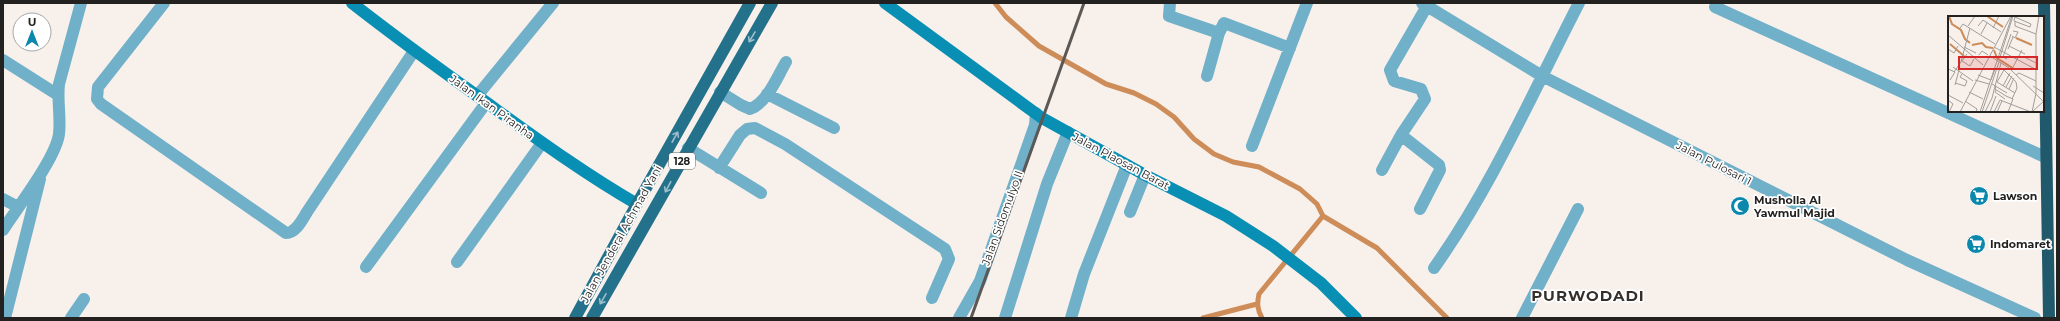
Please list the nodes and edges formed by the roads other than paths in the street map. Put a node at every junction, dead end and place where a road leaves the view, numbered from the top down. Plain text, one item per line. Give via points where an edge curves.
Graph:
1 (81, 3) edge
2 (164, 3) edge
3 (352, 3) edge
4 (553, 3) edge
5 (750, 3) edge
6 (772, 3) edge
7 (885, 3) edge
8 (1170, 3) edge
9 (1307, 3) edge
10 (1579, 3) edge
11 (2044, 3) edge
12 (1430, 6) edge
13 (1715, 7) dead end
14 (1219, 33) junction
15 (1290, 48) junction
16 (414, 51) junction
17 (3, 60) edge
18 (786, 62) dead end
19 (1207, 76) dead end
20 (1542, 76) junction
21 (720, 92) junction
22 (767, 94) junction
23 (58, 99) junction
24 (482, 99) junction
25 (1036, 113) junction
26 (834, 128) dead end
27 (1068, 132) junction
28 (1401, 135) junction
29 (542, 143) junction
30 (1252, 146) dead end
31 (688, 148) junction
32 (2045, 157) junction
33 (1127, 165) junction
34 (43, 168) junction
35 (719, 168) junction
36 (1382, 170) dead end
37 (1145, 175) junction
38 (761, 193) dead end
39 (3, 199) edge
40 (636, 204) junction
41 (18, 208) junction
42 (1420, 209) dead end
43 (1578, 209) dead end
44 (1130, 212) dead end
45 (3, 230) edge
46 (457, 262) dead end
47 (366, 267) dead end
48 (1434, 268) dead end
49 (932, 298) dead end
50 (84, 299) dead end
51 (5, 318) edge
52 (71, 318) edge
53 (575, 318) edge
54 (592, 318) edge
55 (959, 318) edge
56 (1005, 318) edge
57 (1071, 318) edge
58 (1356, 318) edge
59 (1522, 318) edge
60 (2034, 318) edge
61 (2049, 318) edge

1 - 23 street
2 - 16 street via 98,87 97,99 286,233 295,229 307,212
3 - 16 street, Jalan Ikan Piranha
4 - 24 street
40 -> 5 main road, Jalan Jenderal Achmad Yani / 128
6 -> 21 main road, Jalan Jenderal Achmad Yani / 128
7 - 25 street, Jalan Plaosan Barat
8 - 14 street via 1169,16
9 - 15 street
10 - 20 street
11 - 32 highway
12 - 20 street, Jalan Pulosari 1
12 - 28 street via 1390,70 1394,81 1421,90 1425,96 1424,102
13 - 32 street
14 - 15 street via 1224,23
14 - 19 street
15 - 30 street
16 - 24 street, Jalan Ikan Piranha
17 - 23 street
18 - 22 street
20 - 48 street via 1467,218
20 - 60 street, Jalan Pulosari 1 via 1906,260
21 - 22 street via 750,109 757,106
21 - 31 main road, Jalan Jenderal Achmad Yani / 128
22 - 26 street
23 - 34 street via 58,135
24 - 29 street, Jalan Ikan Piranha
24 - 47 street
25 - 27 street, Jalan Plaosan Barat
25 - 55 street, Jalan Sidomulyo II via 1022,165 980,281
27 - 33 street, Jalan Plaosan Barat
27 - 56 street via 1048,184
28 - 36 street
28 - 42 street via 1439,165 1440,170
29 - 40 street, Jalan Ikan Piranha
29 - 46 street
31 - 35 street
31 -> 54 main road, Jalan Jenderal Achmad Yani / 128 via 664,195
32 - 61 highway
33 - 37 street, Jalan Plaosan Barat
33 - 57 street via 1084,274
34 - 41 street
34 - 51 street
35 - 38 street
35 - 49 street via 740,135 747,129 755,128 785,144 946,249 949,259
37 - 44 street
37 - 58 street, Jalan Plaosan Barat via 1226,216 1273,246 1306,270
39 - 41 street
40 - 53 main road, Jalan Jenderal Achmad Yani / 128
41 - 45 street
43 - 59 street
50 - 52 street

